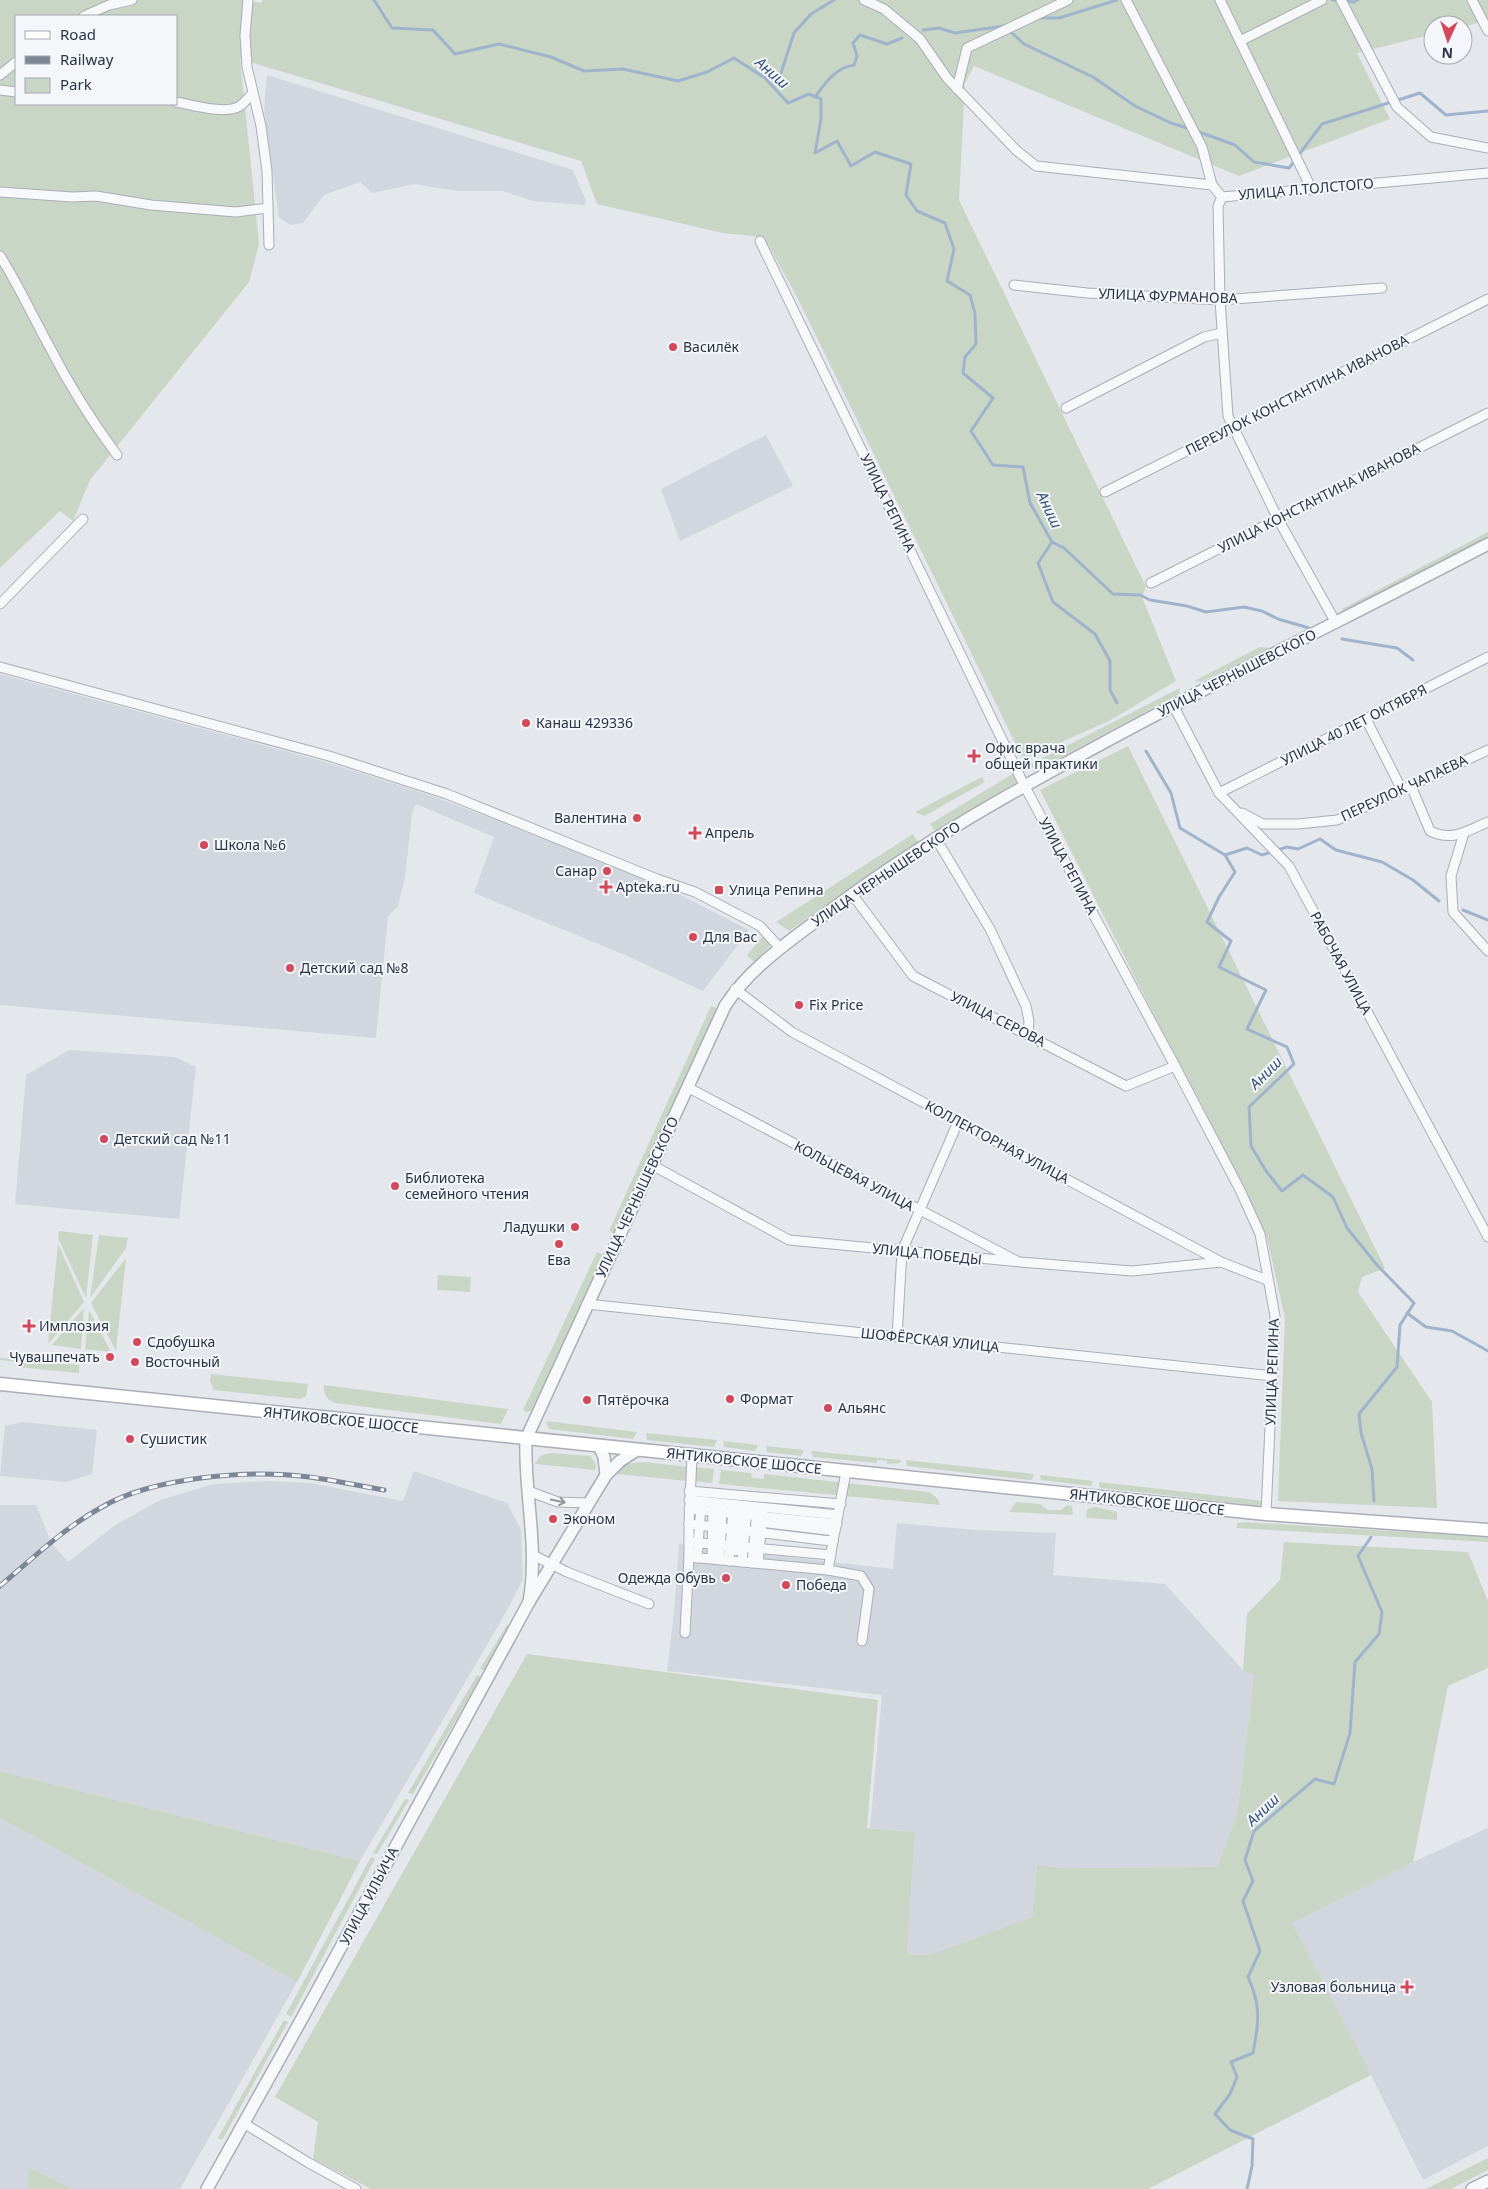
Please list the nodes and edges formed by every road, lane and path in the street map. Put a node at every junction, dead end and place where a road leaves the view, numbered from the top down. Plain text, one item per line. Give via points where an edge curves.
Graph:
1 (132, 0) edge
2 (248, 0) edge
3 (864, 0) edge
4 (891, 0) edge
5 (1068, 0) edge
6 (1126, 0) edge
7 (1220, 0) edge
8 (1322, 0) edge
9 (1341, 0) edge
10 (1472, 0) edge
11 (884, 9) junction
12 (86, 15) edge
13 (1487, 28) edge
14 (1240, 41) junction
15 (15, 63) edge
16 (0, 75) edge
17 (958, 89) junction
18 (0, 90) edge
19 (15, 92) edge
20 (252, 94) junction
21 (178, 102) edge
22 (1488, 148) edge
23 (1488, 173) edge
24 (1212, 185) junction
25 (1312, 190) junction
26 (0, 192) edge
27 (1222, 197) junction
28 (268, 208) junction
29 (760, 240) dead end
30 (268, 244) dead end
31 (0, 256) edge
32 (1014, 285) dead end
33 (1382, 288) dead end
34 (1488, 299) edge
35 (1220, 300) junction
36 (1222, 333) junction
37 (1066, 408) dead end
38 (1488, 413) edge
39 (1233, 427) junction
40 (117, 455) dead end
41 (1105, 492) dead end
42 (83, 519) dead end
43 (1278, 520) junction
44 (1488, 544) edge
45 (1151, 583) dead end
46 (0, 604) edge
47 (1336, 623) junction
48 (1488, 657) edge
49 (0, 667) edge
50 (1174, 705) junction
51 (1366, 719) junction
52 (1488, 750) edge
53 (1024, 785) junction
54 (1406, 788) junction
55 (1219, 793) junction
56 (1233, 808) junction
57 (1488, 822) edge
58 (1464, 833) junction
59 (935, 838) junction
60 (852, 894) junction
61 (780, 948) junction
62 (1488, 951) edge
63 (735, 989) junction
64 (1028, 1035) junction
65 (1175, 1066) junction
66 (689, 1088) junction
67 (958, 1122) junction
68 (652, 1165) junction
69 (919, 1210) junction
70 (1487, 1231) edge
71 (902, 1251) junction
72 (1020, 1262) junction
73 (1221, 1262) junction
74 (1267, 1280) junction
75 (587, 1304) junction
76 (897, 1337) junction
77 (1272, 1376) junction
78 (0, 1384) edge
79 (526, 1439) junction
80 (599, 1446) junction
81 (637, 1450) junction
82 (692, 1456) junction
83 (846, 1472) junction
84 (606, 1476) junction
85 (528, 1491) junction
86 (735, 1499) junction
87 (794, 1500) junction
88 (689, 1502) junction
89 (589, 1503) junction
90 (784, 1509) junction
91 (803, 1511) junction
92 (833, 1512) junction
93 (821, 1513) junction
94 (1266, 1514) junction
95 (756, 1521) junction
96 (689, 1524) junction
97 (699, 1526) junction
98 (717, 1528) junction
99 (731, 1530) junction
100 (1488, 1530) edge
101 (749, 1532) junction
102 (767, 1534) junction
103 (781, 1535) junction
104 (800, 1538) junction
105 (818, 1540) junction
106 (833, 1541) junction
107 (689, 1542) junction
108 (534, 1555) junction
109 (831, 1555) junction
110 (717, 1559) junction
111 (758, 1563) junction
112 (552, 1564) junction
113 (803, 1567) junction
114 (528, 1602) junction
115 (649, 1604) dead end
116 (685, 1633) dead end
117 (862, 1641) dead end
118 (245, 2124) junction
119 (1488, 2181) edge
120 (207, 2189) edge
121 (356, 2189) edge
122 (1472, 2189) edge

1 - 12 street via 109,4
2 - 20 street via 247,67
3 - 11 street
4 - 11 street
5 - 17 street via 967,48
6 - 24 street via 1202,147
7 - 14 street
8 - 14 street
9 - 22 street via 1397,107 1431,138
10 - 13 street
11 - 17 street via 920,39
14 - 25 street
15 - 16 street
17 - 24 street via 1016,150 1036,166
18 - 19 street
20 - 21 street via 240,106 232,108 206,108
20 - 28 street via 262,134
23 - 25 street, УЛИЦА Л.ТОЛСТОГО
24 - 27 street, УЛИЦА Л.ТОЛСТОГО
25 - 27 street, УЛИЦА Л.ТОЛСТОГО
26 - 28 street via 96,196 151,205 236,212
27 - 35 street via 1218,206
28 - 30 street
29 - 53 street, УЛИЦА РЕПИНА
31 - 40 street via 81,402
32 - 35 street, УЛИЦА ФУРМАНОВА via 1087,293
33 - 35 street, УЛИЦА ФУРМАНОВА
34 - 39 street, ПЕРЕУЛОК КОНСТАНТИНА ИВАНОВА
35 - 36 street
36 - 37 street via 1204,337
36 - 39 street via 1228,416
38 - 43 street, УЛИЦА КОНСТАНТИНА ИВАНОВА
39 - 41 street, ПЕРЕУЛОК КОНСТАНТИНА ИВАНОВА
39 - 43 street
42 - 46 street
43 - 45 street, УЛИЦА КОНСТАНТИНА ИВАНОВА
43 - 47 street
44 - 47 street, УЛИЦА ЧЕРНЫШЕВСКОГО
47 - 50 street, УЛИЦА ЧЕРНЫШЕВСКОГО
48 - 51 street, УЛИЦА 40 ЛЕТ ОКТЯБРЯ
49 - 61 street via 329,756 447,794 695,892 760,926
50 - 53 street, УЛИЦА ЧЕРНЫШЕВСКОГО
50 - 55 street, РАБОЧАЯ УЛИЦА
51 - 54 street
51 - 55 street, УЛИЦА 40 ЛЕТ ОКТЯБРЯ
52 - 54 street, ПЕРЕУЛОК ЧАПАЕВА
53 - 59 street, УЛИЦА ЧЕРНЫШЕВСКОГО
53 - 65 street, УЛИЦА РЕПИНА
54 - 56 street, ПЕРЕУЛОК ЧАПАЕВА via 1337,820 1263,824
54 - 58 street via 1430,831 1449,837
55 - 56 street, РАБОЧАЯ УЛИЦА
56 - 70 street, РАБОЧАЯ УЛИЦА via 1289,866
57 - 58 street
58 - 62 street via 1451,876 1454,912
59 - 60 street, УЛИЦА ЧЕРНЫШЕВСКОГО
59 - 64 street via 990,929 1026,1006
60 - 61 street, УЛИЦА ЧЕРНЫШЕВСКОГО
60 - 64 street, УЛИЦА СЕРОВА via 913,976
61 - 63 street, УЛИЦА ЧЕРНЫШЕВСКОГО
63 - 66 street, УЛИЦА ЧЕРНЫШЕВСКОГО
63 - 67 street, КОЛЛЕКТОРНАЯ УЛИЦА via 792,1032
64 - 65 street, УЛИЦА СЕРОВА via 1126,1086
65 - 74 street, УЛИЦА РЕПИНА via 1260,1234
66 - 68 street, УЛИЦА ЧЕРНЫШЕВСКОГО
66 - 69 street, КОЛЬЦЕВАЯ УЛИЦА
67 - 69 street
67 - 73 street, КОЛЛЕКТОРНАЯ УЛИЦА
68 - 71 street, УЛИЦА ПОБЕДЫ via 789,1240
68 - 75 street, УЛИЦА ЧЕРНЫШЕВСКОГО
69 - 71 street
69 - 72 street, КОЛЬЦЕВАЯ УЛИЦА
71 - 72 street, УЛИЦА ПОБЕДЫ
71 - 76 street
72 - 73 street, УЛИЦА ПОБЕДЫ via 1132,1271
73 - 74 street, КОЛЛЕКТОРНАЯ УЛИЦА
74 - 77 street, УЛИЦА РЕПИНА via 1275,1316
75 - 76 street, ШОФЁРСКАЯ УЛИЦА
75 - 79 street, УЛИЦА ЧЕРНЫШЕВСКОГО
76 - 77 street, ШОФЁРСКАЯ УЛИЦА
77 - 94 street, УЛИЦА РЕПИНА
78 - 79 main road, ЯНТИКОВСКОЕ ШОССЕ
79 - 80 main road, ЯНТИКОВСКОЕ ШОССЕ
79 - 85 street, УЛИЦА ИЛЬИЧА
80 - 81 main road, ЯНТИКОВСКОЕ ШОССЕ
80 - 84 street
81 - 82 main road, ЯНТИКОВСКОЕ ШОССЕ
81 - 84 street, УЛИЦА ИЛЬИЧА
82 - 83 main road, ЯНТИКОВСКОЕ ШОССЕ
82 - 88 street
83 - 92 street
83 - 94 main road, ЯНТИКОВСКОЕ ШОССЕ
84 - 89 street, УЛИЦА ИЛЬИЧА
85 -> 89 street via 562,1503
85 - 108 street, УЛИЦА ИЛЬИЧА
86 - 87 street
86 - 88 street
86 - 90 street
86 - 95 street
86 - 97 street
86 - 98 street
86 - 99 street
86 - 101 street
86 - 102 street
86 - 110 street
86 - 110 street
86 - 110 street
86 - 111 street
87 - 90 street
87 - 91 street
87 - 92 street
87 - 113 street
88 - 92 street
88 - 92 street
88 - 95 street
88 - 96 street
89 - 112 street, УЛИЦА ИЛЬИЧА
90 - 91 street
90 - 103 street
91 - 93 street
91 - 104 street
92 - 93 street
92 - 93 street
92 - 95 street
92 - 106 street
92 - 113 street
93 - 105 street
94 - 100 main road, ЯНТИКОВСКОЕ ШОССЕ
95 - 101 street
96 - 97 street
96 - 107 street
97 - 98 street
97 - 110 street
98 - 99 street
98 - 110 street
99 - 101 street
99 - 110 street
101 - 102 street
101 - 110 street
101 - 111 street
102 - 103 street
102 - 111 street
103 - 104 street
103 - 113 street
104 - 105 street
104 - 113 street
105 - 106 street
105 - 113 street
106 - 109 street
107 - 109 street
107 - 110 street
108 - 112 street
108 - 114 street, УЛИЦА ИЛЬИЧА
109 - 113 street
110 - 111 street
110 - 116 street
111 - 113 street
112 - 114 street, УЛИЦА ИЛЬИЧА
112 - 115 street
113 - 117 street via 861,1576 869,1589
114 - 118 street, УЛИЦА ИЛЬИЧА
118 - 120 street, УЛИЦА ИЛЬИЧА
118 - 121 street
119 - 122 street

